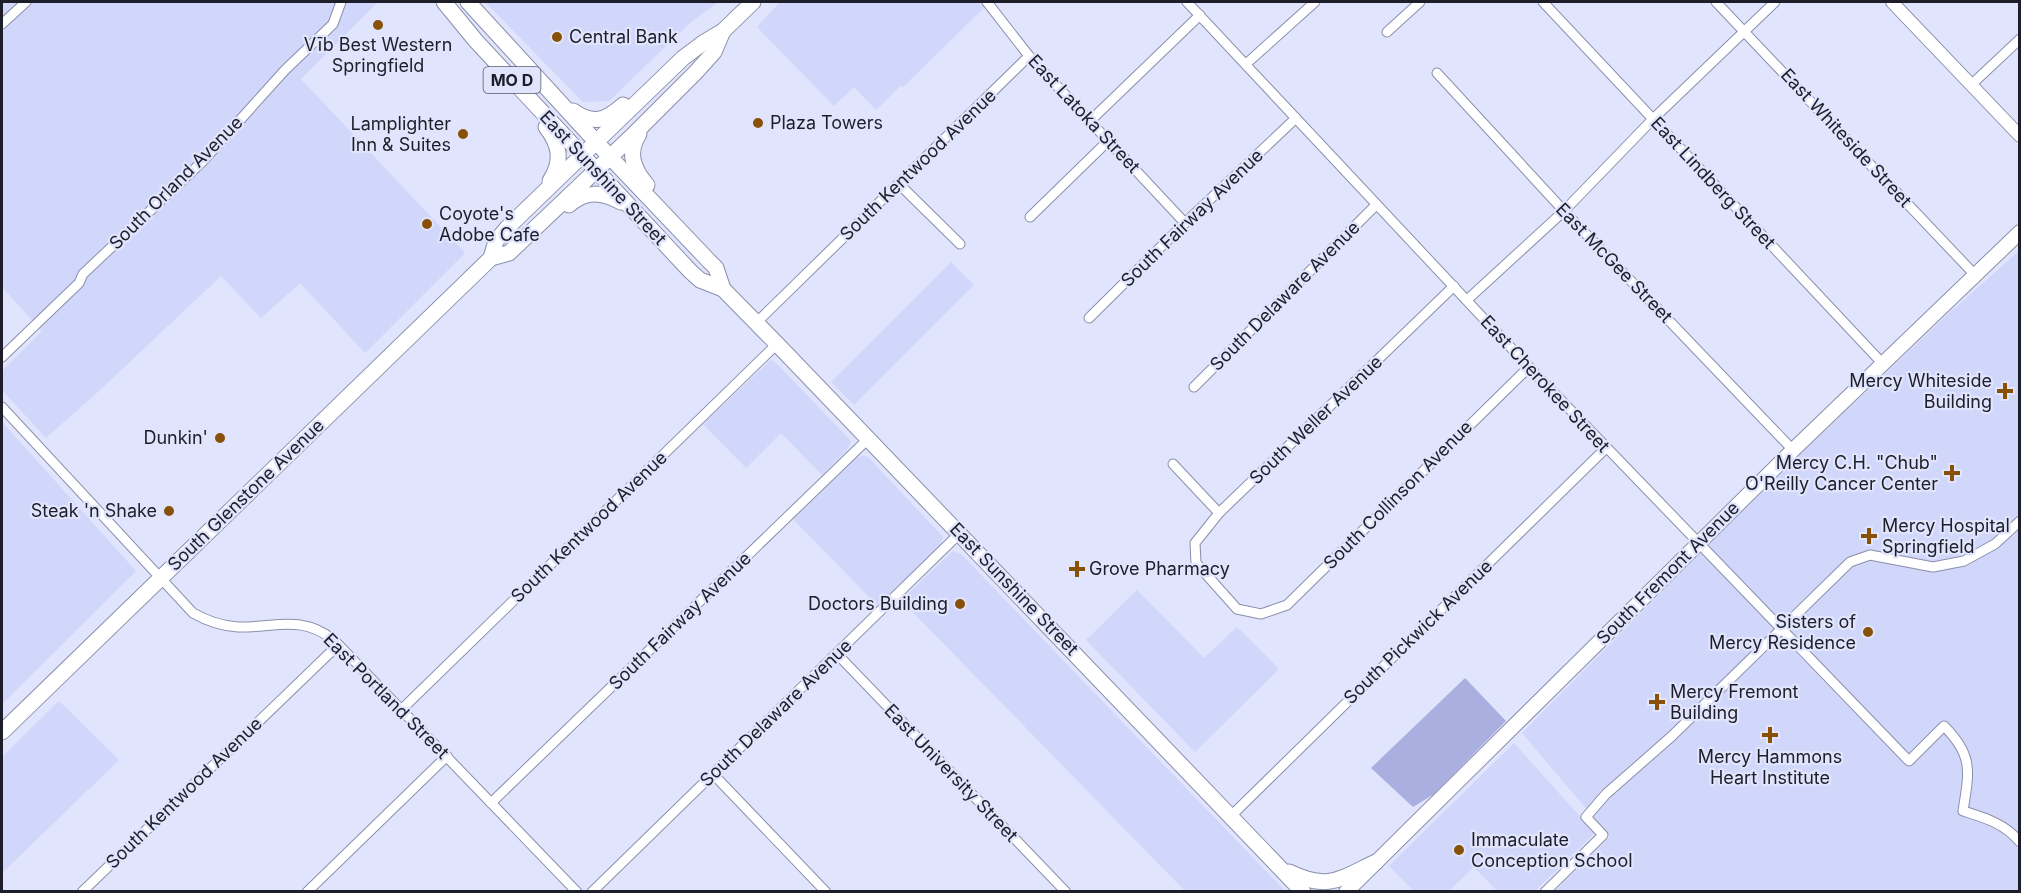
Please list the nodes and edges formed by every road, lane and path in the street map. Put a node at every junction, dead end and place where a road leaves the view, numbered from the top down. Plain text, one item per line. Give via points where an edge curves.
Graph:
1 (26, 2) edge
2 (341, 2) edge
3 (444, 2) edge
4 (468, 2) edge
5 (753, 2) edge
6 (987, 2) edge
7 (1187, 2) edge
8 (1315, 2) edge
9 (1420, 2) edge
10 (1543, 2) edge
11 (1716, 2) edge
12 (1775, 2) edge
13 (1892, 2) edge
14 (1200, 15) junction
15 (2, 24) edge
16 (723, 31) junction
17 (1387, 32) dead end
18 (1745, 32) junction
19 (2019, 39) edge
20 (476, 41) junction
21 (1029, 56) junction
22 (683, 58) junction
23 (1246, 64) junction
24 (1437, 74) dead end
25 (1971, 85) junction
26 (559, 101) junction
27 (1296, 118) junction
28 (1653, 119) junction
29 (1090, 121) junction
30 (645, 123) junction
31 (2019, 136) edge
32 (1108, 141) junction
33 (597, 142) junction
34 (582, 156) junction
35 (610, 157) junction
36 (596, 171) junction
37 (899, 184) junction
38 (542, 195) junction
39 (628, 205) junction
40 (1376, 205) junction
41 (1564, 211) junction
42 (1030, 217) dead end
43 (1185, 223) junction
44 (2019, 232) edge
45 (2019, 243) edge
46 (960, 244) dead end
47 (518, 245) junction
48 (491, 258) junction
49 (709, 261) junction
50 (1989, 261) junction
51 (1975, 275) junction
52 (1454, 286) junction
53 (723, 289) junction
54 (1467, 300) junction
55 (1089, 318) dead end
56 (756, 323) junction
57 (777, 344) junction
58 (2, 357) edge
59 (1883, 364) junction
60 (1529, 367) junction
61 (1194, 387) dead end
62 (2, 407) edge
63 (868, 439) junction
64 (1606, 448) junction
65 (1793, 450) junction
66 (1173, 464) dead end
67 (1219, 513) junction
68 (2019, 521) edge
69 (960, 533) junction
70 (1698, 544) junction
71 (1196, 563) joint
72 (159, 579) junction
73 (1781, 631) junction
74 (338, 645) junction
75 (837, 654) junction
76 (401, 710) junction
77 (2, 732) edge
78 (447, 756) junction
79 (713, 774) junction
80 (492, 803) junction
81 (1231, 816) junction
82 (2019, 842) edge
83 (1376, 862) junction
84 (1280, 868) junction
85 (82, 891) edge
86 (307, 891) edge
87 (577, 891) edge
88 (592, 891) edge
89 (826, 891) edge
90 (1066, 891) edge
91 (1303, 891) edge
92 (1346, 891) edge
93 (1545, 891) edge

1 - 15 street
2 - 58 street, South Orland Avenue via 333,24 285,70 203,161
3 - 20 main road, East Sunshine Street / MO D
4 - 26 main road, East Sunshine Street / MO D
5 - 16 main road, South Glenstone Avenue
6 - 21 street, East Latoka Street
7 - 14 street, East Cherokee Street
8 - 23 street
9 - 17 street
10 - 28 street, East Lindberg Street
11 - 18 street, East Whiteside Street
12 - 18 street
13 - 25 street
14 - 23 street, East Cherokee Street
14 - 29 street
16 - 22 main road, South Glenstone Avenue
16 - 30 main road, South Glenstone Avenue via 714,52
18 - 28 street
18 - 51 street, East Whiteside Street
19 - 25 street
20 - 34 main road, East Sunshine Street / MO D
20 - 38 main road via 557,144 557,170
21 - 29 street, East Latoka Street
21 - 37 street, South Kentwood Avenue
22 - 26 main road via 666,65 614,113 601,120 582,117
22 - 33 main road, South Glenstone Avenue
23 - 27 street, East Cherokee Street
24 - 41 street, East McGee Street
25 - 31 street
26 - 33 main road, East Sunshine Street / MO D
27 - 40 street, East Cherokee Street
27 - 43 street, South Fairway Avenue
28 - 41 street
28 - 59 street, East Lindberg Street
29 - 32 street, East Latoka Street
30 - 35 main road, South Glenstone Avenue
30 - 49 main road via 633,145 636,171 697,240
32 - 42 street
32 - 43 street, East Latoka Street
33 - 34 main road, South Glenstone Avenue
33 - 35 main road, East Sunshine Street
34 - 36 main road, East Sunshine Street
34 - 38 main road, South Glenstone Avenue
35 - 36 main road, South Glenstone Avenue
35 - 49 main road, East Sunshine Street
36 - 39 main road, East Sunshine Street
36 - 47 main road, South Glenstone Avenue
37 - 46 street
37 - 56 street, South Kentwood Avenue
38 - 48 main road, South Glenstone Avenue via 496,241
39 - 47 main road via 603,194 583,195 530,242
39 - 53 main road, East Sunshine Street via 700,280
40 - 52 street, East Cherokee Street
40 - 61 street, South Delaware Avenue
41 - 54 street
41 - 65 street, East McGee Street
43 - 55 street, South Fairway Avenue
44 - 50 main road, South Fremont Avenue
45 - 50 main road
47 - 48 main road, South Glenstone Avenue via 509,253
48 - 72 main road, South Glenstone Avenue
49 - 53 main road, East Sunshine Street via 716,268
50 - 51 main road, South Fremont Avenue
51 - 59 main road, South Fremont Avenue
52 - 54 street, East Cherokee Street
52 - 67 street, South Weller Avenue
53 - 56 main road, East Sunshine Street
54 - 60 street, East Cherokee Street
56 - 57 main road, East Sunshine Street
57 - 63 main road, East Sunshine Street
57 - 76 street, South Kentwood Avenue
59 - 65 main road, South Fremont Avenue
60 - 64 street, East Cherokee Street
60 - 71 street, South Collinson Avenue via 1287,605 1261,614 1237,609
62 - 72 street, East Portland Street
63 - 69 main road, East Sunshine Street
63 - 80 street, South Fairway Avenue
64 - 70 street, East Cherokee Street
64 - 81 street, South Pickwick Avenue
65 - 70 main road, South Fremont Avenue
66 - 67 street
67 - 71 street, South Weller Avenue via 1195,543
68 - 73 street via 1995,544 1964,561 1933,567 1870,555 1850,562
69 - 75 street, South Delaware Avenue
69 - 81 main road, East Sunshine Street
70 - 73 street, East Cherokee Street
70 - 83 main road, South Fremont Avenue
72 - 74 street, East Portland Street via 192,613 209,621 236,627 299,624 322,632
72 - 77 main road, South Glenstone Avenue
73 - 82 street, East Cherokee Street via 1909,761 1944,726 1966,755 1968,776 1963,811 1994,820
73 - 93 street via 1586,817 1603,835
74 - 76 street, East Portland Street
74 - 85 street, South Kentwood Avenue
75 - 79 street, South Delaware Avenue
75 - 90 street, East University Street
76 - 78 street, East Portland Street
78 - 80 street, East Portland Street
78 - 86 street
79 - 88 street, South Delaware Avenue
79 - 89 street
80 - 87 street, East Portland Street
81 - 84 main road, East Sunshine Street
83 - 84 main road via 1324,883 1310,882
83 - 92 main road, South Fremont Avenue
84 - 91 main road, East Sunshine Street

